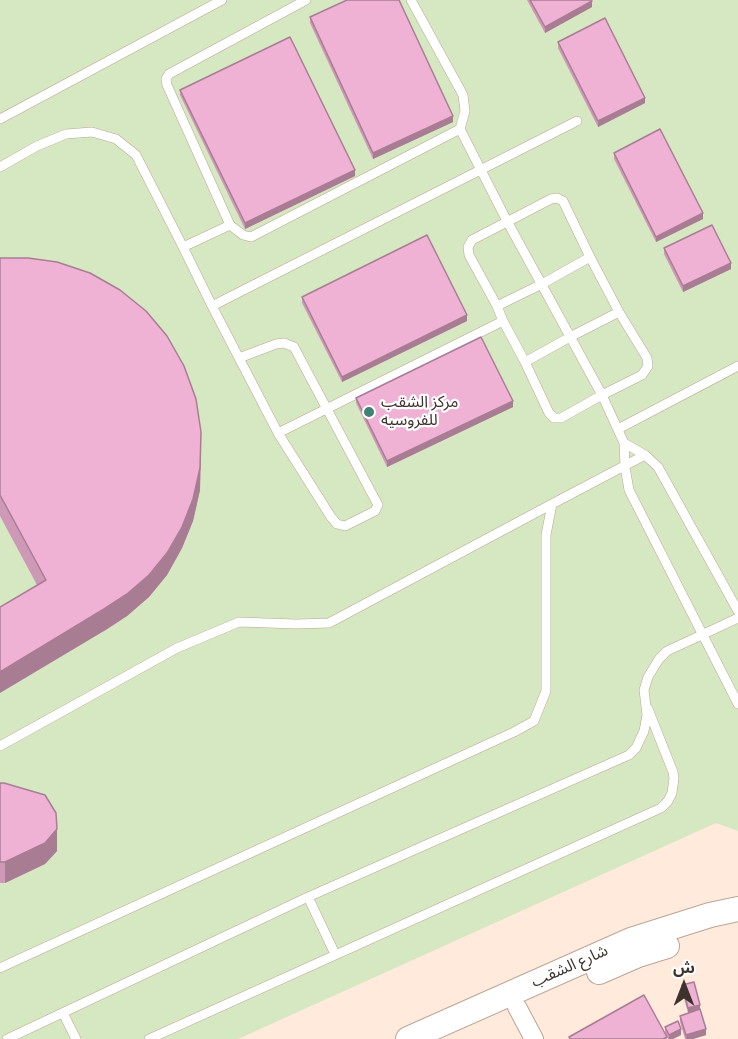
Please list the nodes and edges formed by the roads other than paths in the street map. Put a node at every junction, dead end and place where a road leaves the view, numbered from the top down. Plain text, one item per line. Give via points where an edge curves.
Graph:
1 (222, 0) edge
2 (306, 0) edge
3 (411, 0) edge
4 (0, 119) edge
5 (577, 121) dead end
6 (460, 129) junction
7 (0, 167) edge
8 (481, 169) junction
9 (507, 221) junction
10 (230, 225) junction
11 (183, 247) junction
12 (590, 257) junction
13 (542, 284) junction
14 (212, 306) junction
15 (497, 306) junction
16 (619, 312) junction
17 (503, 321) junction
18 (570, 336) junction
19 (239, 358) junction
20 (525, 362) junction
21 (738, 366) edge
22 (602, 395) junction
23 (328, 408) junction
24 (618, 429) junction
25 (278, 433) junction
26 (624, 443) junction
27 (645, 455) junction
28 (625, 466) junction
29 (552, 504) junction
30 (738, 611) edge
31 (738, 618) edge
32 (702, 634) junction
33 (645, 701) junction
34 (738, 704) edge
35 (0, 746) edge
36 (308, 897) junction
37 (738, 909) edge
38 (738, 924) edge
39 (335, 954) junction
40 (0, 968) edge
41 (517, 1007) junction
42 (63, 1013) junction
43 (7, 1039) edge
44 (76, 1039) edge
45 (149, 1039) edge
46 (408, 1039) edge
47 (449, 1039) edge
48 (534, 1039) edge

1 - 4 lane
2 - 10 lane via 166,79
3 - 6 lane via 463,95 465,111
5 - 8 lane
6 - 8 lane
6 - 10 lane via 251,237
7 - 11 lane via 66,134 92,132 116,139 136,155
8 - 9 lane
8 - 14 lane
9 - 12 lane via 557,198
9 - 13 lane
9 - 15 lane via 472,240 468,247
10 - 11 lane
11 - 14 lane
12 - 13 lane
12 - 16 lane
13 - 15 lane
13 - 18 lane
14 - 19 lane
15 - 17 lane
16 - 18 lane
16 - 22 lane via 648,366 642,375
17 - 20 lane
17 - 23 lane
18 - 20 lane
18 - 22 lane
19 - 23 lane via 276,344 294,347
19 - 25 lane
20 - 22 lane via 554,418 561,418
21 - 24 lane
22 - 24 lane
23 - 25 lane
23 - 25 lane via 378,505 375,511 345,526 331,517
24 - 26 lane
26 - 27 lane
26 - 28 lane
27 - 28 lane
27 - 30 lane via 658,466
28 - 29 lane
28 - 32 lane via 629,490
29 - 35 lane via 329,623 239,622 177,648
29 - 40 lane via 546,535 546,691 534,721
31 - 32 lane
32 - 33 lane via 666,651 659,659 648,677
32 - 34 lane
33 - 36 lane via 644,731 629,755
33 - 39 lane via 674,778 672,793 661,808
36 - 39 lane
36 - 42 lane
37 - 46 street, شارع الشقب via 630,940
38 - 41 street, شارع الشقب via 638,956
39 - 45 lane
41 - 47 street, شارع الشقب
41 - 48 street
42 - 43 lane
42 - 44 lane

